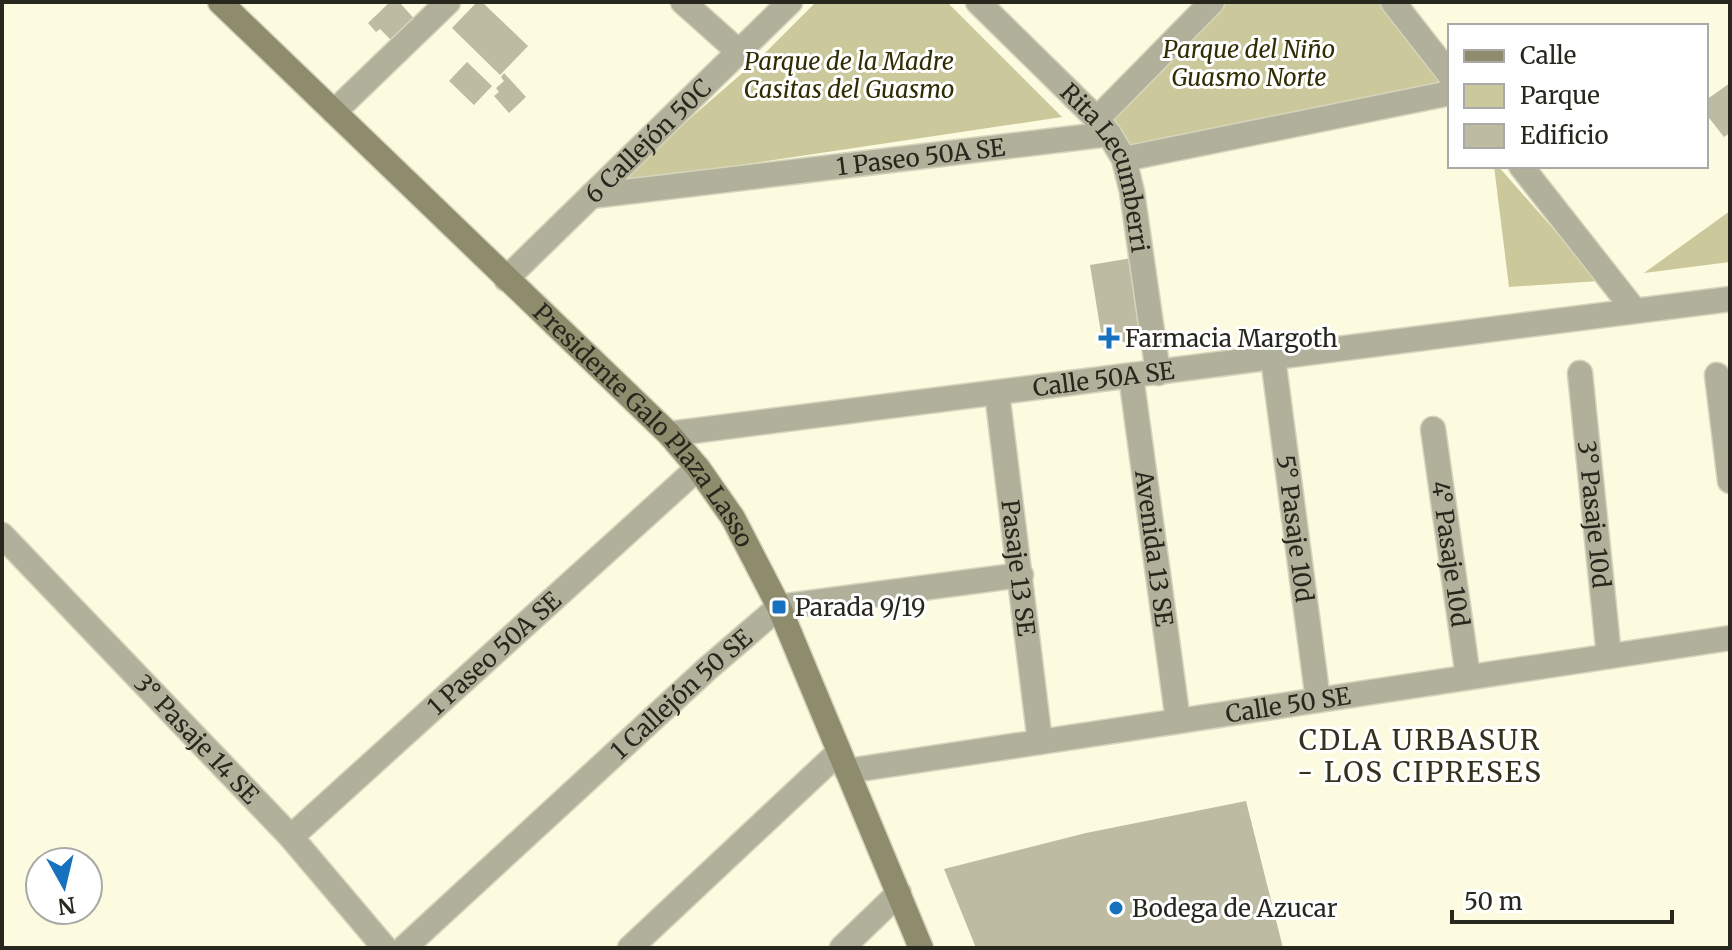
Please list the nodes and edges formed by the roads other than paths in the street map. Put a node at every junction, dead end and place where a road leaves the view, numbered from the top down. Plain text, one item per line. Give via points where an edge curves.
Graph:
1 (220, 2) edge
2 (448, 2) edge
3 (683, 2) edge
4 (790, 2) edge
5 (978, 2) edge
6 (1212, 2) edge
7 (1393, 2) edge
8 (739, 52) junction
9 (1448, 72) edge
10 (1448, 93) edge
11 (334, 112) junction
12 (1103, 126) junction
13 (1124, 159) junction
14 (1523, 168) edge
15 (591, 196) junction
16 (506, 279) junction
17 (1730, 299) edge
18 (1635, 311) junction
19 (1273, 358) junction
20 (1158, 373) junction
21 (1580, 373) dead end
22 (1717, 375) dead end
23 (1131, 376) junction
24 (997, 393) junction
25 (1433, 429) dead end
26 (669, 434) junction
27 (698, 468) junction
28 (1730, 481) edge
29 (2, 535) edge
30 (1021, 575) junction
31 (779, 607) junction
32 (1730, 638) edge
33 (1609, 656) junction
34 (1468, 677) junction
35 (1318, 700) junction
36 (1178, 721) junction
37 (1040, 742) junction
38 (843, 762) junction
39 (291, 837) junction
40 (899, 893) junction
41 (385, 948) edge
42 (404, 948) edge
43 (630, 948) edge
44 (842, 948) edge
45 (921, 948) edge

1 - 11 street, Presidente Galo Plaza Lasso
2 - 11 street
3 - 8 street
4 - 8 street, 6 Callejón 50C
5 - 12 street, Rita Lecumberri
6 - 12 street
7 - 9 street
8 - 15 street, 6 Callejón 50C
10 - 13 street
11 - 16 street, Presidente Galo Plaza Lasso
12 - 13 street, Rita Lecumberri
12 - 15 street, 1 Paseo 50A SE
13 - 20 street, Rita Lecumberri
14 - 18 street
15 - 16 street, 6 Callejón 50C
16 - 26 street, Presidente Galo Plaza Lasso
17 - 18 street, Calle 50A SE
18 - 19 street, Calle 50A SE
19 - 20 street, Calle 50A SE
19 - 35 street, 5° Pasaje 10d
20 - 23 street, Calle 50A SE
21 - 33 street, 3° Pasaje 10d
22 - 28 street
23 - 24 street, Calle 50A SE
23 - 36 street, Avenida 13 SE
24 - 26 street, Calle 50A SE
24 - 30 street, Pasaje 13 SE
25 - 34 street, 4° Pasaje 10d
26 - 27 street, Presidente Galo Plaza Lasso
27 - 31 street, Presidente Galo Plaza Lasso via 733,518
27 - 39 street, 1 Paseo 50A SE
29 - 39 street, 3° Pasaje 14 SE
30 - 31 street
30 - 37 street, Pasaje 13 SE
31 - 38 street, Presidente Galo Plaza Lasso
31 - 42 street, 1 Callejón 50 SE
32 - 33 street, Calle 50 SE
33 - 34 street, Calle 50 SE
34 - 35 street, Calle 50 SE
35 - 36 street, Calle 50 SE
36 - 37 street, Calle 50 SE
37 - 38 street, Calle 50 SE
38 - 40 street, Presidente Galo Plaza Lasso
38 - 43 street
39 - 41 street, 3° Pasaje 14 SE
40 - 44 street
40 - 45 street, Presidente Galo Plaza Lasso

